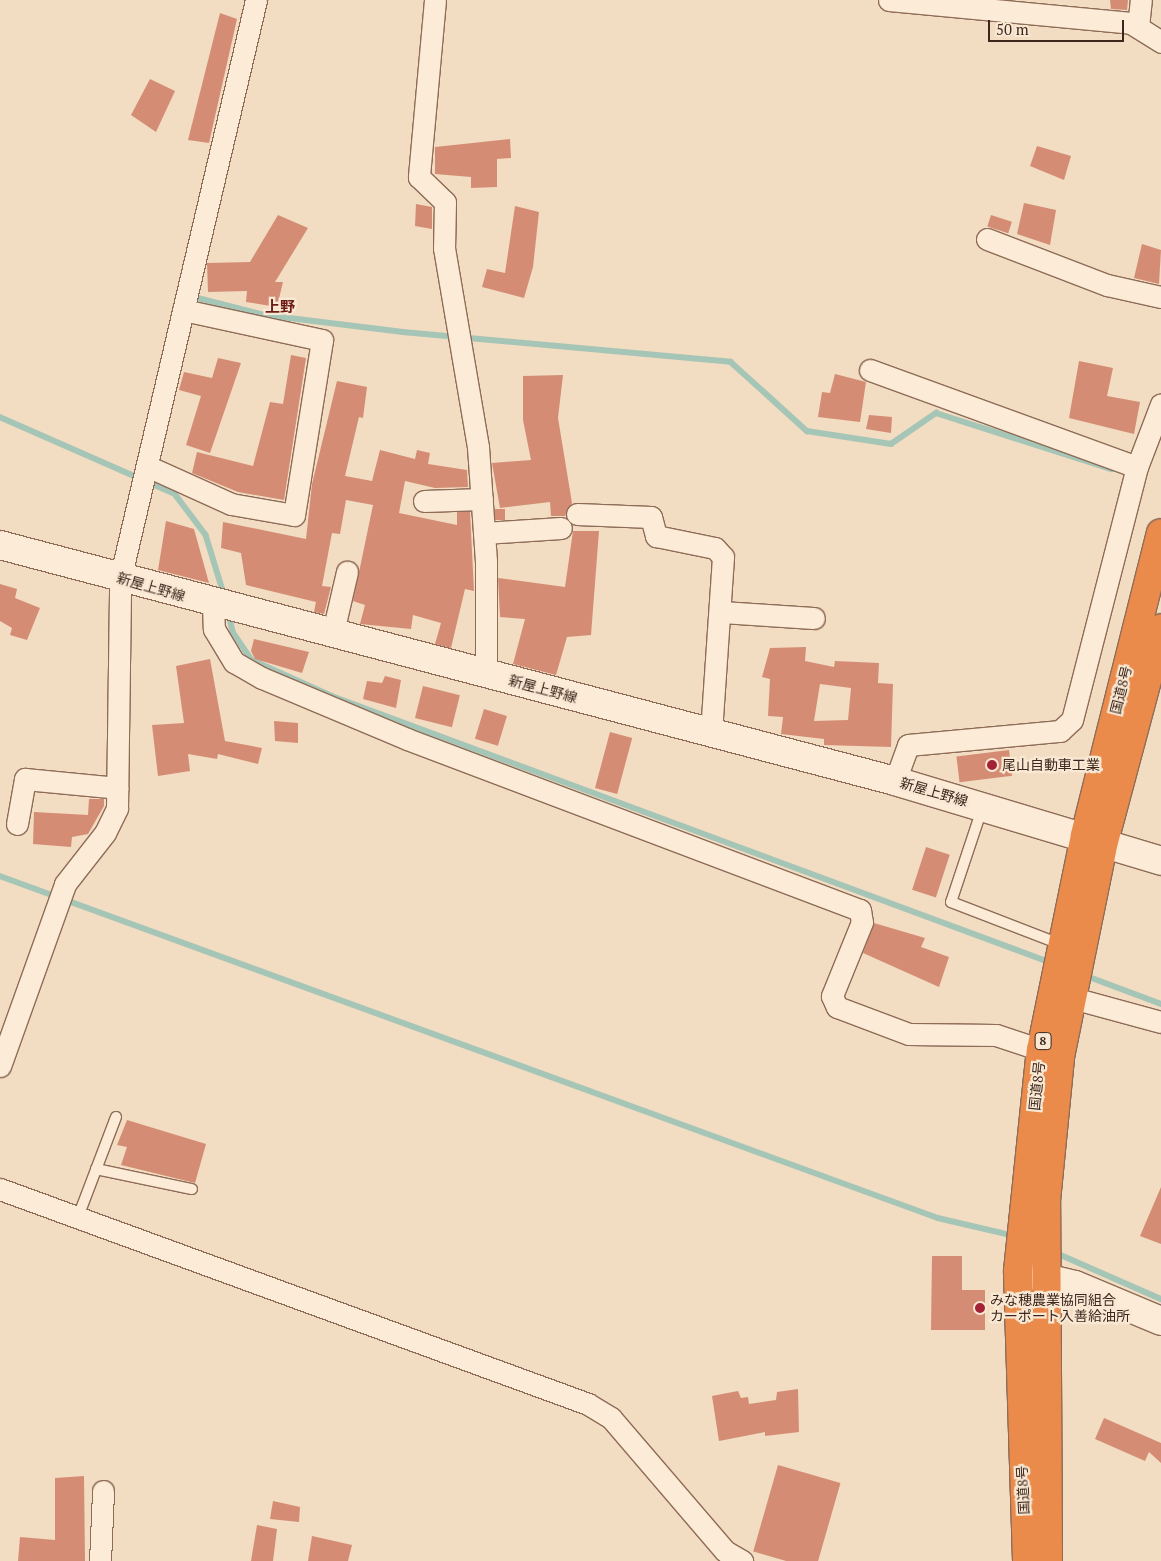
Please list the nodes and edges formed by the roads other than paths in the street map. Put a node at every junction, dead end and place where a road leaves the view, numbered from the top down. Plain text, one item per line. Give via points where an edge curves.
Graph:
1 (256, 0) edge
2 (435, 0) edge
3 (889, 0) edge
4 (1141, 0) edge
5 (1138, 27) junction
6 (1161, 42) edge
7 (987, 239) dead end
8 (1161, 297) edge
9 (183, 310) junction
10 (870, 370) dead end
11 (1161, 404) edge
12 (146, 466) junction
13 (1137, 467) junction
14 (482, 499) junction
15 (424, 502) dead end
16 (577, 514) dead end
17 (560, 528) dead end
18 (484, 533) junction
19 (1161, 533) edge
20 (0, 545) edge
21 (347, 572) dead end
22 (120, 578) junction
23 (213, 605) junction
24 (721, 612) junction
25 (814, 618) dead end
26 (1161, 628) edge
27 (333, 632) junction
28 (486, 673) junction
29 (711, 735) junction
30 (896, 781) junction
31 (118, 788) junction
32 (983, 806) junction
33 (17, 824) dead end
34 (1094, 838) junction
35 (1161, 861) edge
36 (1061, 945) junction
37 (1063, 995) junction
38 (1161, 1022) edge
39 (1041, 1050) junction
40 (0, 1066) edge
41 (116, 1117) dead end
42 (96, 1169) junction
43 (0, 1189) edge
44 (192, 1189) dead end
45 (78, 1217) junction
46 (1018, 1272) junction
47 (1045, 1278) junction
48 (1161, 1321) edge
49 (103, 1491) dead end
50 (100, 1561) edge
51 (742, 1561) edge
52 (1026, 1561) edge
53 (1048, 1561) edge

1 - 9 street
2 - 14 street via 419,177 445,202 444,248 478,448
3 - 5 street via 1131,22
4 - 5 street
5 - 6 street
7 - 8 street via 1107,285
9 - 12 street
9 - 12 street via 322,340 294,515 231,504
10 - 13 street
11 - 13 street
12 - 22 street
13 - 30 street via 1072,720 1060,731 908,745
14 - 15 street
14 - 18 street
16 - 24 street via 651,517 656,536 715,548 723,557
17 - 18 street
18 - 28 street
19 - 34 highway, 国道8号 / 8
20 - 22 main road, 新屋上野線
21 - 27 street
22 - 23 main road, 新屋上野線
22 - 31 street
23 - 27 main road, 新屋上野線
23 - 39 street via 214,629 234,662 262,678 407,739 860,910 862,922 832,996 837,1007 909,1034 996,1035
24 - 25 street
24 - 29 street
26 - 34 highway, 国道8号 / 8
27 - 28 main road, 新屋上野線
28 - 29 main road, 新屋上野線
29 - 30 main road, 新屋上野線
30 - 32 main road, 新屋上野線
31 - 33 street via 25,779
31 - 40 street via 117,808 105,833 66,884
32 - 34 main road, 新屋上野線
32 - 36 lane via 951,902
34 - 35 main road, 新屋上野線
34 - 36 highway, 国道8号 / 8
34 - 37 highway, 国道8号 / 8
36 - 37 highway, 国道8号 / 8
37 - 38 street
37 - 39 highway, 国道8号 / 8
37 - 47 highway, 国道8号 / 8 via 1046,1201
39 - 46 highway, 国道8号 / 8
41 - 42 lane
42 - 44 lane
42 - 45 lane
43 - 45 street
45 - 51 street via 588,1404 611,1418 725,1551
46 - 47 main road
46 - 52 highway, 国道8号 / 8
47 - 48 main road via 1075,1285
47 - 53 highway, 国道8号 / 8
49 - 50 street

